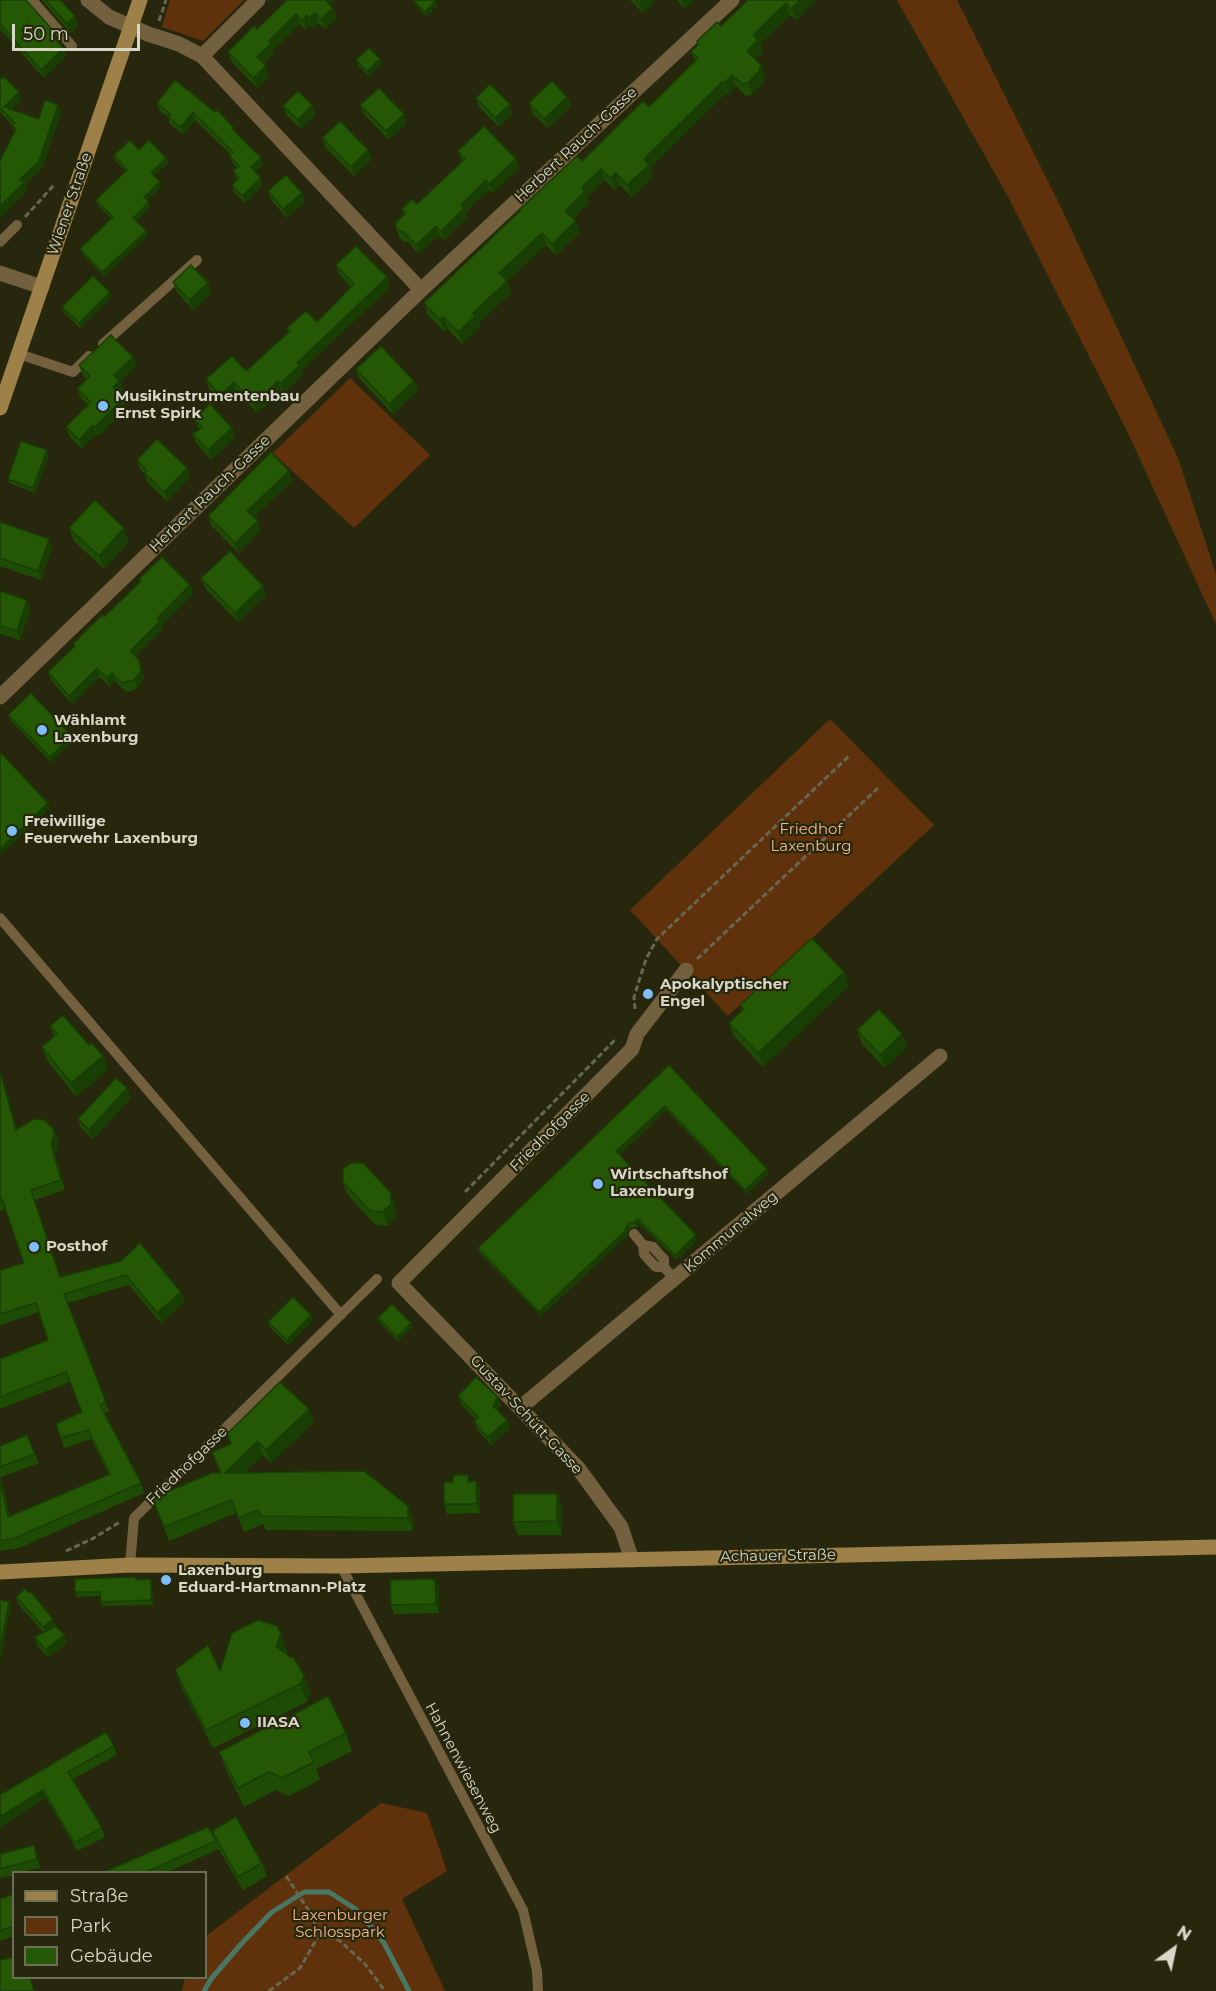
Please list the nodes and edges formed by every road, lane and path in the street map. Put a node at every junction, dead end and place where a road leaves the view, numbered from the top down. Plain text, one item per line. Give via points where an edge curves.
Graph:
1 (32, 0) edge
2 (88, 0) edge
3 (140, 0) edge
4 (166, 0) edge
5 (258, 0) edge
6 (732, 0) edge
7 (131, 27) junction
8 (154, 36) junction
9 (72, 46) dead end
10 (202, 56) junction
11 (54, 185) dead end
12 (18, 225) joint
13 (0, 242) edge
14 (197, 260) dead end
15 (0, 273) edge
16 (42, 287) junction
17 (421, 290) junction
18 (19, 354) junction
19 (0, 408) edge
20 (0, 697) edge
21 (849, 756) dead end
22 (879, 787) dead end
23 (0, 918) edge
24 (686, 970) joint
25 (637, 1034) junction
26 (940, 1056) dead end
27 (634, 1234) dead end
28 (669, 1273) junction
29 (377, 1279) dead end
30 (399, 1282) joint
31 (341, 1315) junction
32 (521, 1407) junction
33 (134, 1518) junction
34 (1216, 1547) edge
35 (58, 1552) dead end
36 (632, 1560) junction
37 (130, 1566) junction
38 (340, 1566) junction
39 (0, 1572) edge
40 (286, 1876) dead end
41 (319, 1935) junction
42 (269, 1991) edge
43 (385, 1991) edge
44 (538, 1991) edge

1 - 9 lane
2 - 7 street via 109,17
3 - 7 street, Wiener Straße
4 - 8 path
5 - 10 street
6 - 17 street, Herbert Rauch-Gasse
7 - 8 street
7 - 16 street, Wiener Straße
8 - 10 street
10 - 17 street
11 - 12 path
12 - 13 lane
14 - 18 lane via 73,372
15 - 16 street
16 - 18 street, Wiener Straße
17 - 20 street, Herbert Rauch-Gasse
18 - 19 street, Wiener Straße
21 - 25 path via 657,939 634,997
22 - 24 path
23 - 31 lane
24 - 25 street, Friedhofgasse
25 - 30 street, Friedhofgasse via 632,1049
26 - 28 street, Kommunalweg
27 - 28 lane via 651,1262
28 - 32 street, Kommunalweg
29 - 31 lane, Friedhofgasse
30 - 32 street, Gustav-Schütt-Gasse
31 - 33 lane, Friedhofgasse
32 - 36 street, Gustav-Schütt-Gasse via 578,1468 621,1527
33 - 35 path via 115,1524 69,1551
33 - 37 lane, Friedhofgasse
34 - 36 street, Achauer Straße
36 - 38 street, Achauer Straße
37 - 38 street, Achauer Straße
37 - 39 street, Achauer Straße
38 - 44 lane, Hahnenwiesenweg via 523,1910
40 - 41 path via 311,1914
41 - 42 path via 300,1968
41 - 43 path via 339,1940 365,1964

